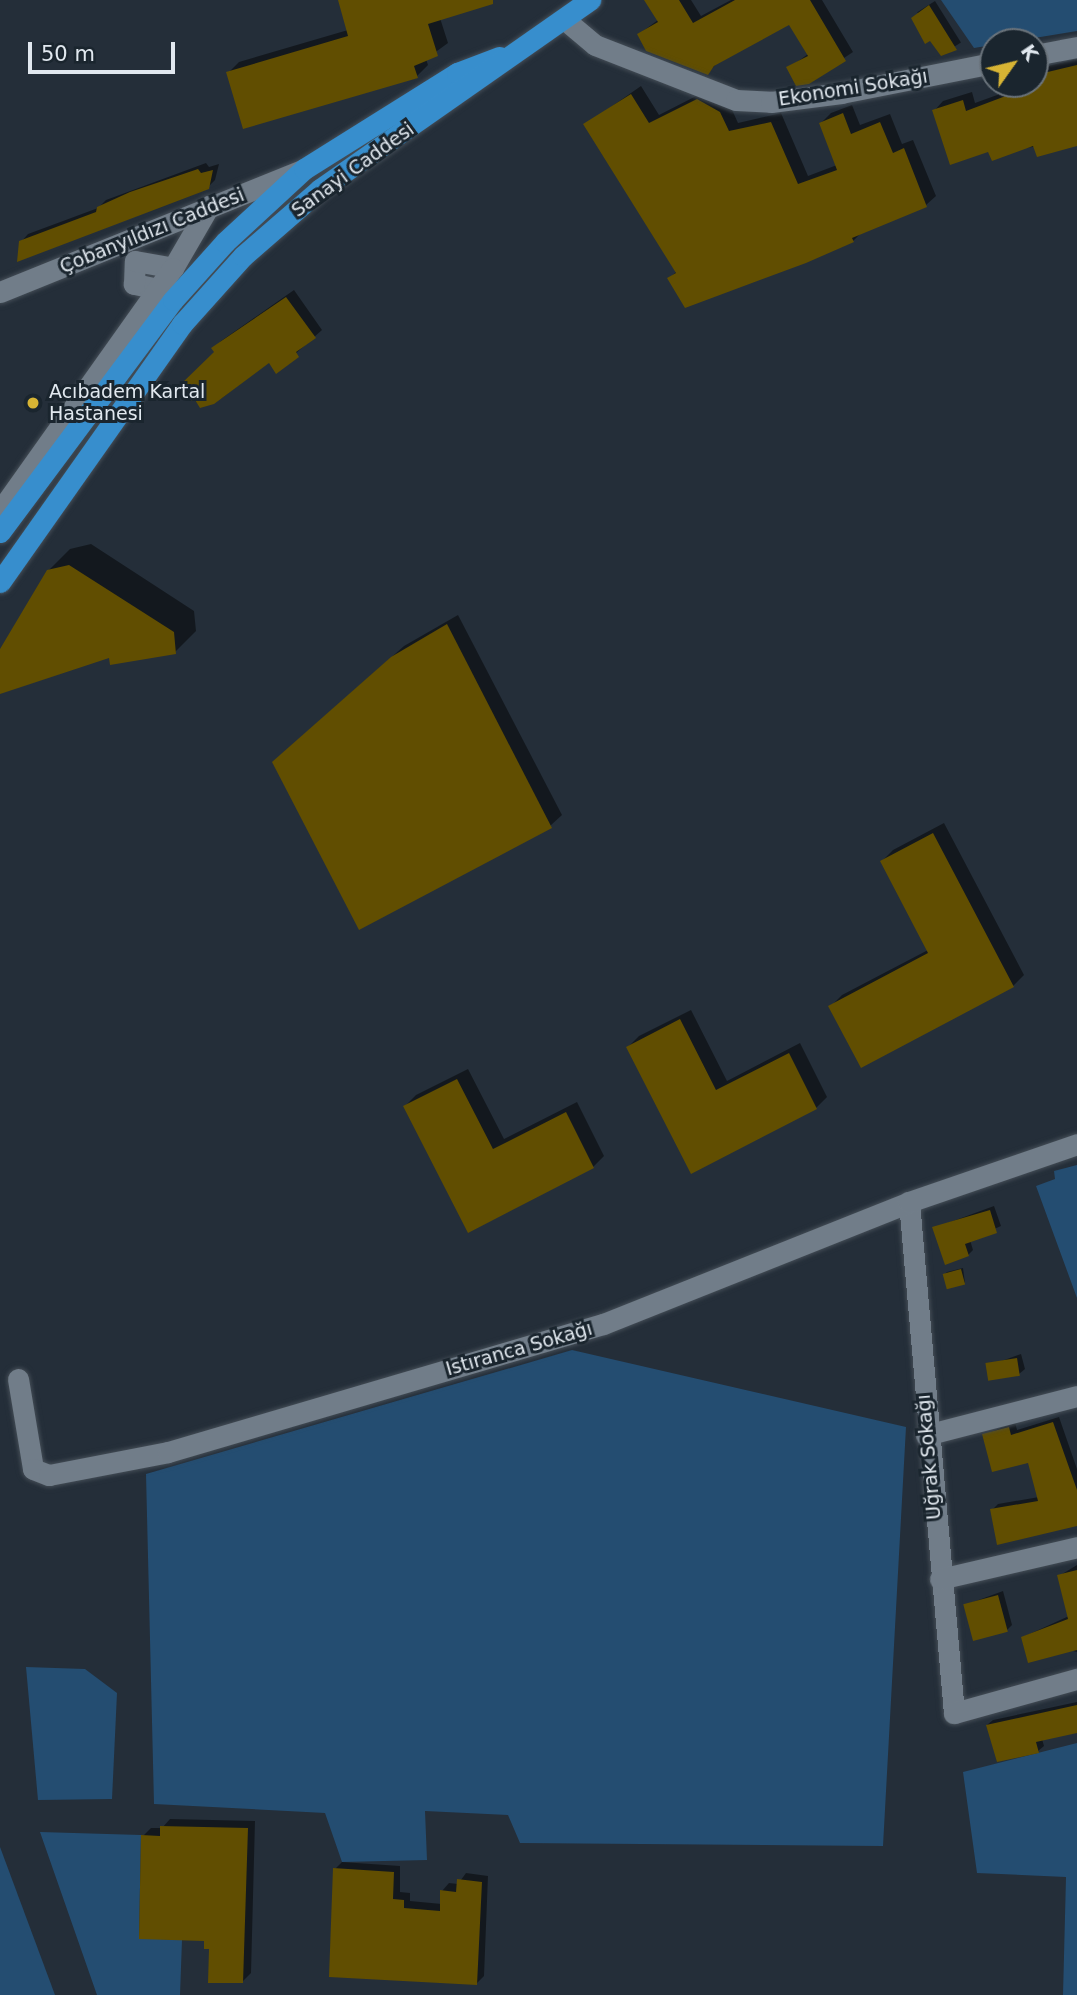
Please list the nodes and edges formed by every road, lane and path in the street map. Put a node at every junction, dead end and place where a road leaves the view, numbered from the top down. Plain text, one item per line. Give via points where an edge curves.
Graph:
1 (590, 0) edge
2 (564, 19) junction
3 (524, 47) junction
4 (1077, 47) edge
5 (1049, 52) edge
6 (979, 66) edge
7 (304, 169) junction
8 (270, 199) junction
9 (217, 203) junction
10 (288, 216) junction
11 (173, 268) junction
12 (158, 289) junction
13 (0, 292) edge
14 (0, 511) edge
15 (0, 532) edge
16 (0, 582) edge
17 (1077, 1144) edge
18 (909, 1202) junction
19 (18, 1379) dead end
20 (1077, 1396) edge
21 (926, 1435) junction
22 (1077, 1547) edge
23 (940, 1579) junction
24 (1077, 1679) edge

1 - 2 main road, Sanayi Caddesi
2 - 3 main road, Sanayi Caddesi
2 - 6 street, Ekonomi Sokağı via 595,45 736,100 771,102 841,93
3 - 7 main road, Sanayi Caddesi via 457,73
3 - 10 main road, Sanayi Caddesi
4 - 5 street
7 - 8 main road, Sanayi Caddesi
7 - 9 street, Çobanyıldızı Caddesi
8 - 9 street
8 - 10 street
8 - 15 main road, Sanayi Caddesi via 173,299
9 - 11 street
9 - 13 street, Çobanyıldızı Caddesi
10 - 16 main road, Sanayi Caddesi via 243,256 182,324
11 - 12 street
11 - 12 street via 135,261 134,284
12 - 14 street
17 - 18 street, Istıranca Sokağı
18 - 19 street, Istıranca Sokağı via 603,1324 168,1452 49,1475 33,1469
18 - 21 street, Uğrak Sokağı
20 - 21 street
21 - 23 street, Uğrak Sokağı
22 - 23 street
23 - 24 street, Uğrak Sokağı via 954,1713

